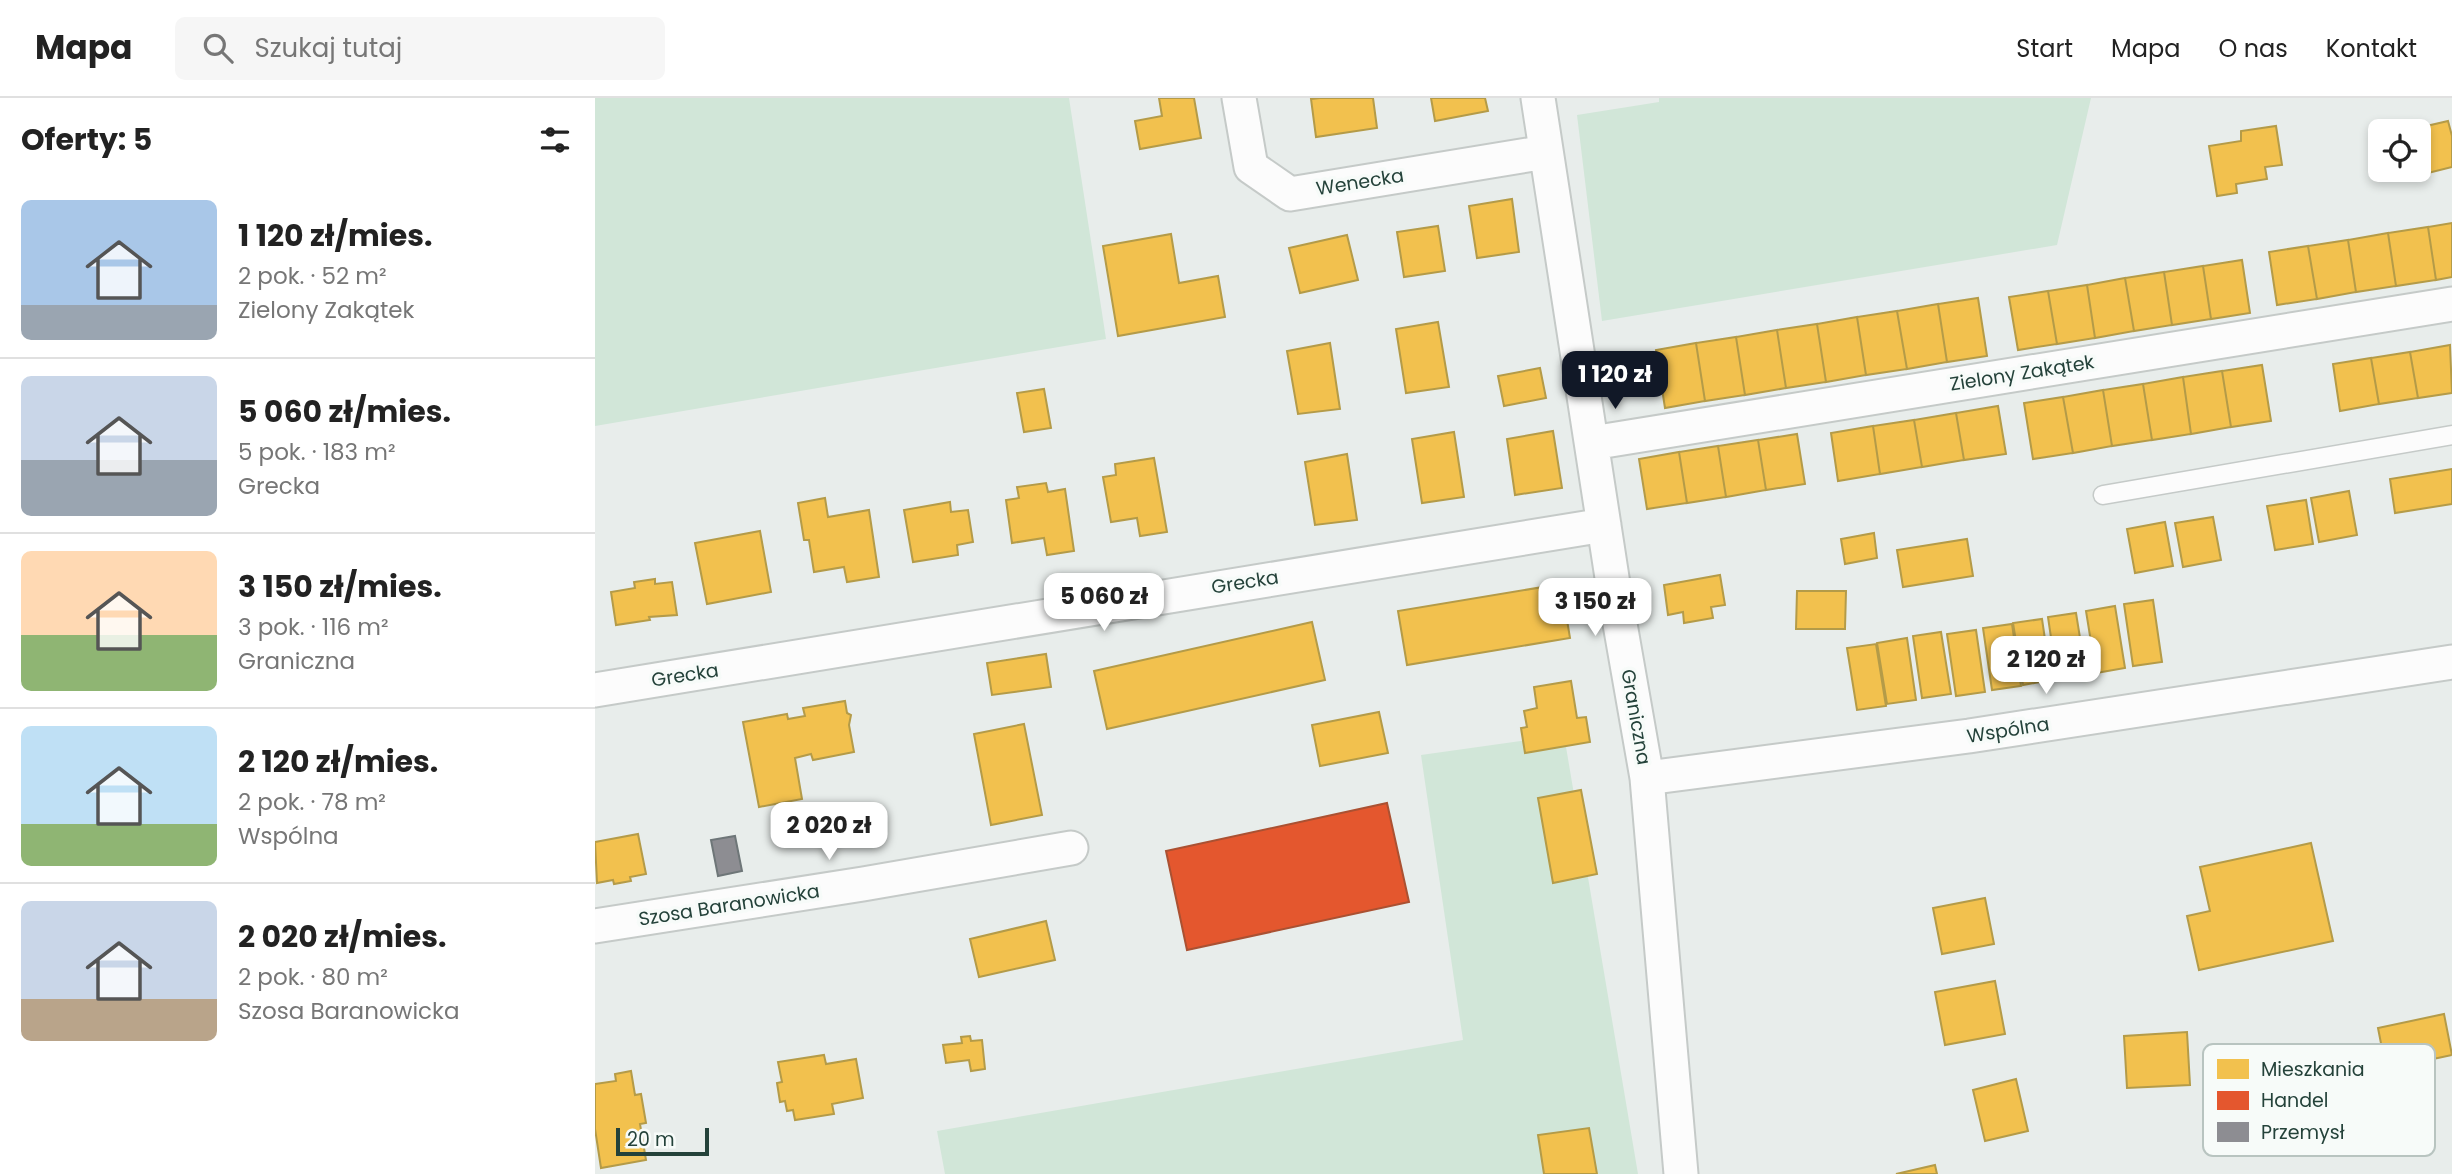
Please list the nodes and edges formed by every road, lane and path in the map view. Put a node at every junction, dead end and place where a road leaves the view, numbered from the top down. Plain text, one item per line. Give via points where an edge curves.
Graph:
1 (1239, 98) edge
2 (1538, 98) edge
3 (1546, 152) junction
4 (2452, 304) edge
5 (2452, 435) edge
6 (1592, 443) junction
7 (2103, 495) dead end
8 (1605, 525) junction
9 (2452, 662) edge
10 (595, 690) edge
11 (1647, 778) junction
12 (1071, 848) dead end
13 (595, 926) edge
14 (1681, 1174) edge

1 - 3 street, Wenecka via 1251,167 1290,194
2 - 3 street, Graniczna
3 - 6 street, Graniczna
4 - 6 street, Zielony Zakątek
5 - 7 lane
6 - 8 street, Graniczna
8 - 10 street, Grecka
8 - 11 street, Graniczna
9 - 11 street, Wspólna via 1969,736
11 - 14 street, Graniczna
12 - 13 street, Szosa Baranowicka

